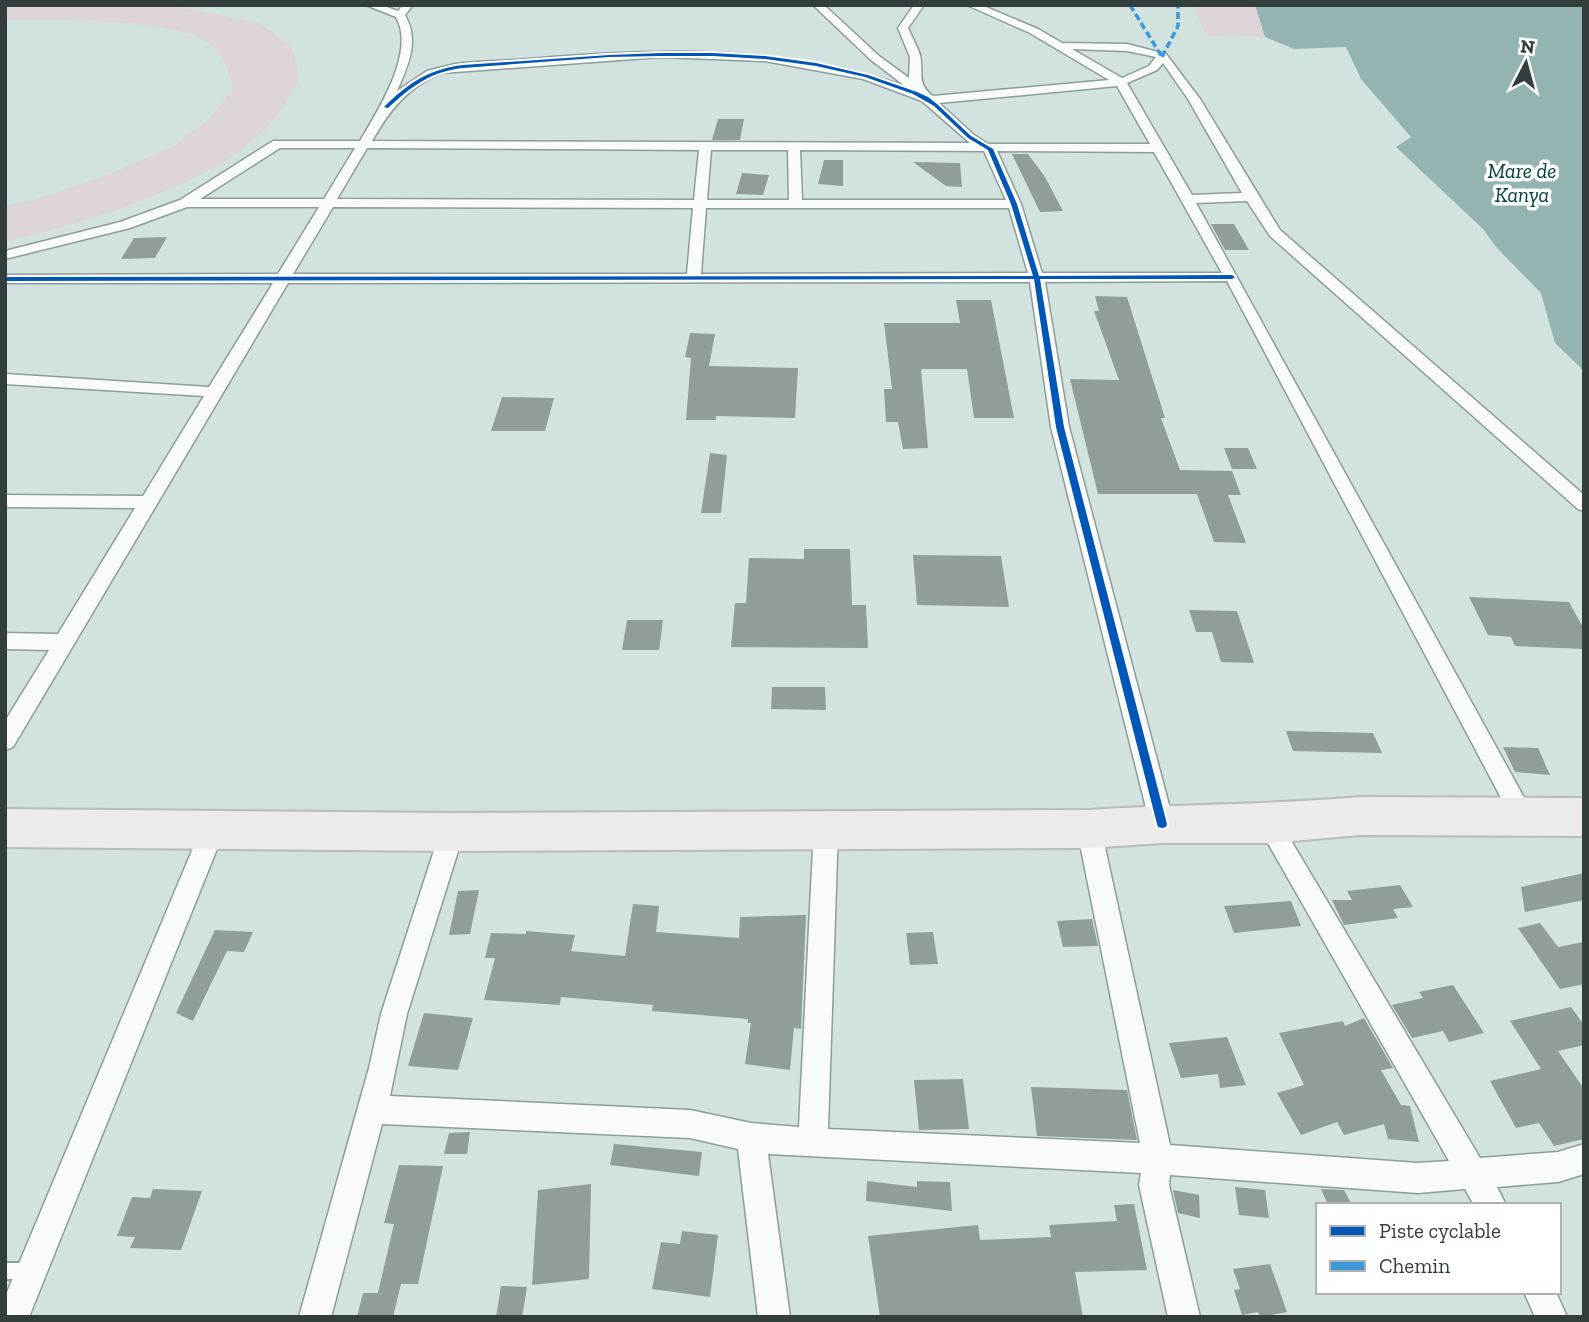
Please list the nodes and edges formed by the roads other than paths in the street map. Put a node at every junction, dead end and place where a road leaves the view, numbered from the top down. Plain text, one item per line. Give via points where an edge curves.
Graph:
1 (371, 5) edge
2 (408, 5) edge
3 (818, 5) edge
4 (919, 5) edge
5 (972, 5) edge
6 (400, 15) junction
7 (1054, 41) junction
8 (1163, 57) junction
9 (1121, 82) junction
10 (919, 90) junction
11 (931, 100) junction
12 (386, 107) junction
13 (365, 144) junction
14 (705, 146) junction
15 (794, 146) junction
16 (1159, 148) junction
17 (990, 149) junction
18 (1251, 197) junction
19 (1188, 199) junction
20 (185, 203) junction
21 (329, 203) junction
22 (701, 204) junction
23 (796, 204) junction
24 (1014, 204) junction
25 (5, 255) edge
26 (694, 276) junction
27 (1232, 277) junction
28 (5, 279) edge
29 (284, 279) junction
30 (1037, 279) junction
31 (5, 379) edge
32 (215, 392) junction
33 (5, 500) edge
34 (149, 502) junction
35 (1584, 505) edge
36 (5, 640) edge
37 (65, 642) junction
38 (5, 741) edge
39 (1524, 819) junction
40 (1162, 824) junction
41 (1269, 824) junction
42 (1579, 824) edge
43 (5, 828) edge
44 (826, 828) junction
45 (213, 829) junction
46 (1089, 830) junction
47 (452, 832) junction
48 (372, 1109) junction
49 (751, 1138) junction
50 (813, 1143) junction
51 (1158, 1159) junction
52 (1584, 1159) edge
53 (1472, 1174) junction
54 (1491, 1203) edge
55 (5, 1271) edge
56 (33, 1272) junction
57 (1541, 1294) edge
58 (13, 1317) edge
59 (315, 1317) edge
60 (774, 1317) edge
61 (1184, 1317) edge
62 (1551, 1317) edge

1 - 6 street
2 - 6 street
3 - 10 street via 875,58
4 - 10 street via 904,28 915,57
5 - 7 street
6 - 12 street via 409,40
7 - 8 street
7 - 9 street
8 - 9 street via 1153,68
8 - 18 street
9 - 11 street
9 - 16 street
10 - 11 street
11 - 12 street via 866,77 814,66 693,53 559,57 440,70 415,82
11 - 17 street via 969,139
12 - 13 street
13 - 14 street
13 - 20 street via 277,144
13 - 21 street
14 - 15 street
14 - 22 street
15 - 17 street
15 - 23 street
16 - 17 street
16 - 19 street
17 - 24 street
18 - 19 street
18 - 35 street via 1275,233
19 - 27 street
20 - 21 street
20 - 25 street via 125,225
21 - 22 street
21 - 29 street
22 - 23 street
22 - 26 street
23 - 24 street
24 - 30 street
26 - 29 street
26 - 30 street
27 - 30 street
27 - 39 street
28 - 29 street
29 - 32 street
30 - 40 street via 1060,426
31 - 32 street
32 - 34 street
33 - 34 street
34 - 37 street
36 - 37 street
37 - 38 street
39 - 41 highway via 1361,816
39 - 42 highway
40 - 41 highway
40 - 46 highway
41 - 53 street
43 - 45 highway
44 - 46 highway
44 - 47 highway
44 - 50 street
45 - 47 highway
45 - 56 street
46 - 51 street
47 - 48 street via 394,1014
48 - 49 street via 690,1124
48 - 59 street
49 - 50 street
49 - 60 street
50 - 51 street
51 - 53 street via 1418,1178
51 - 61 street via 1154,1185
52 - 53 street via 1558,1167
53 - 54 street
55 - 56 lane
56 - 58 street
57 - 62 street

